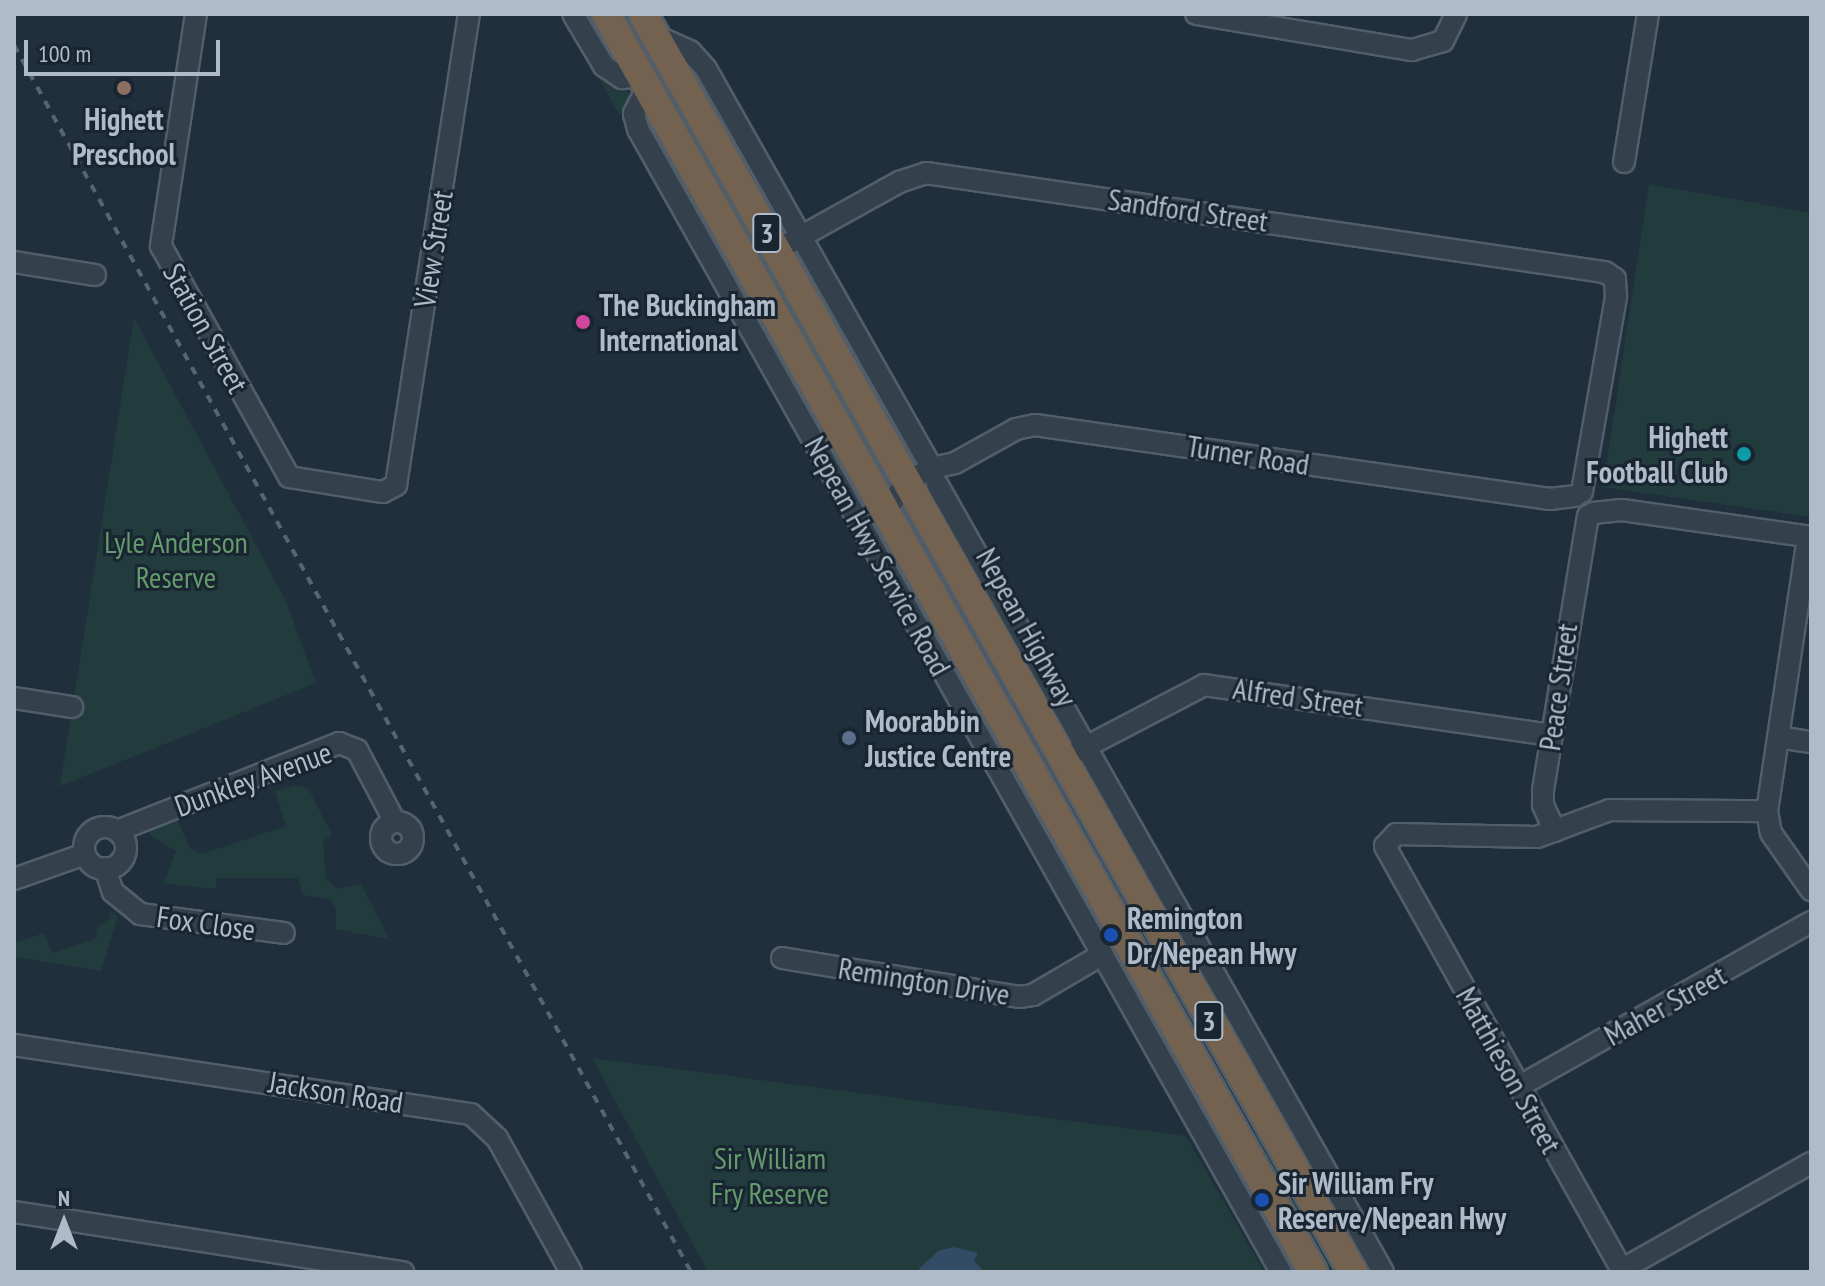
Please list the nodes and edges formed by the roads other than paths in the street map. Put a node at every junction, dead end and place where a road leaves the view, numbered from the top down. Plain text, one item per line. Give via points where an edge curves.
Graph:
1 (196, 14) edge
2 (469, 14) edge
3 (573, 14) edge
4 (606, 14) edge
5 (1196, 14) edge
6 (1456, 14) edge
7 (1648, 14) edge
8 (648, 21) edge
9 (638, 72) junction
10 (1624, 162) dead end
11 (789, 244) junction
12 (14, 262) edge
13 (95, 275) dead end
14 (1615, 279) joint
15 (845, 442) junction
16 (833, 476) junction
17 (923, 484) junction
18 (396, 485) joint
19 (1585, 504) junction
20 (885, 513) junction
21 (1809, 537) edge
22 (881, 563) junction
23 (919, 573) junction
24 (14, 698) edge
25 (72, 707) dead end
26 (1551, 735) junction
27 (1778, 737) junction
28 (1811, 742) edge
29 (1074, 753) junction
30 (1767, 811) junction
31 (395, 822) dead end
32 (117, 831) junction
33 (1555, 831) junction
34 (85, 848) junction
35 (105, 868) junction
36 (22, 876) edge
37 (1811, 890) edge
38 (1811, 922) edge
39 (284, 933) dead end
40 (1103, 954) junction
41 (782, 958) dead end
42 (14, 1045) edge
43 (1518, 1087) junction
44 (1266, 1120) junction
45 (1224, 1142) junction
46 (1811, 1163) edge
47 (14, 1212) edge
48 (1622, 1271) edge
49 (403, 1272) edge
50 (571, 1272) edge
51 (1281, 1272) edge
52 (1313, 1272) edge
53 (1353, 1272) edge
54 (1383, 1272) edge

1 - 18 street, Station Street via 161,246 289,477 383,492
2 - 18 street, View Street
3 - 9 street via 604,66 622,78
4 - 9 highway, 3
5 - 6 street via 1420,50 1443,41
7 - 10 street
8 - 9 highway
8 - 11 highway, Nepean Highway / 3
9 - 15 highway, 3
9 - 16 street, Nepean Hwy Service Road via 638,129
11 - 14 street, Sandford Street via 906,178 926,173 1605,272
11 - 17 highway, Nepean Highway / 3
12 - 13 street
14 - 19 street, Peace Street
15 - 16 street
15 - 20 highway, 3
16 - 22 street, Nepean Hwy Service Road
17 - 19 street, Turner Road via 1016,429 1046,425
17 - 20 street, Turner Road
17 - 29 highway, Nepean Highway / 3
19 - 21 street, Turner Road
19 - 26 street, Peace Street
20 - 23 highway, 3
21 - 27 street
22 - 23 street
22 - 40 street, Nepean Hwy Service Road
23 - 45 highway, 3
24 - 25 street
26 - 29 street, Alfred Street via 1204,685
26 - 33 street, Peace Street via 1543,805
27 - 28 street
27 - 30 street
29 - 44 highway, Nepean Highway / 3
29 - 54 street
30 - 33 street via 1610,810
30 - 37 street via 1771,833
31 - 32 street, Dunkley Avenue via 357,750 339,743
32 - 34 street via 101,827
32 - 35 street via 126,853 120,863
33 - 43 street, Matthieson Street via 1526,838 1400,839 1385,849
34 - 35 street
34 - 36 street
35 - 39 street, Fox Close via 113,892 140,914
38 - 43 street, Maher Street
40 - 41 street, Remington Drive via 1033,995 1019,997
40 - 45 street, Nepean Hwy Service Road
42 - 50 street, Jackson Road via 471,1114 497,1138
43 - 48 street, Matthieson Street
44 - 45 highway
44 - 53 highway, Nepean Highway / 3
45 - 51 street, Nepean Hwy Service Road
45 - 52 highway, 3
46 - 48 street
47 - 49 street

